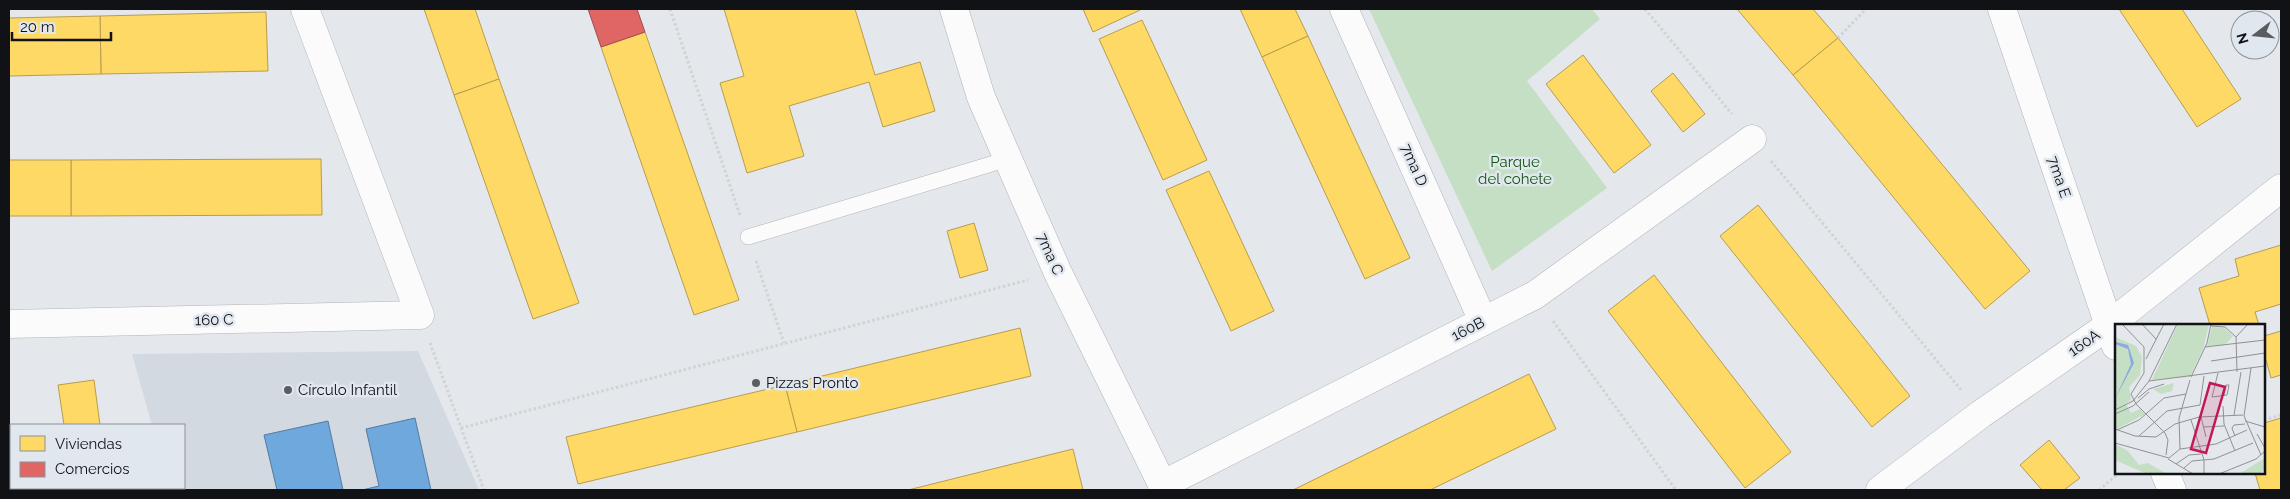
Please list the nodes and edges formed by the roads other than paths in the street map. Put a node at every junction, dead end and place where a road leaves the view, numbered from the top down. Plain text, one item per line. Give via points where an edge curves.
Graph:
1 (306, 9) edge
2 (954, 9) edge
3 (1344, 9) edge
4 (2002, 9) edge
5 (1752, 139) road end
6 (1008, 159) junction
7 (2281, 188) edge
8 (748, 237) road end
9 (1484, 321) junction
10 (9, 324) edge
11 (2126, 324) edge
12 (2112, 336) edge
13 (2165, 474) edge
14 (1163, 488) edge
15 (1880, 490) edge
16 (2172, 490) edge

1 - 10 street, 160 C via 420,316
2 - 6 street, 7ma C via 981,97
3 - 9 street, 7ma D
4 - 12 street, 7ma E
5 - 9 street, 160B via 1535,295
6 - 8 lane
6 - 14 street, 7ma C via 1058,273
7 - 11 street, 160A
9 - 14 street, 160B
12 - 15 street, 160A via 1981,414
13 - 16 street

